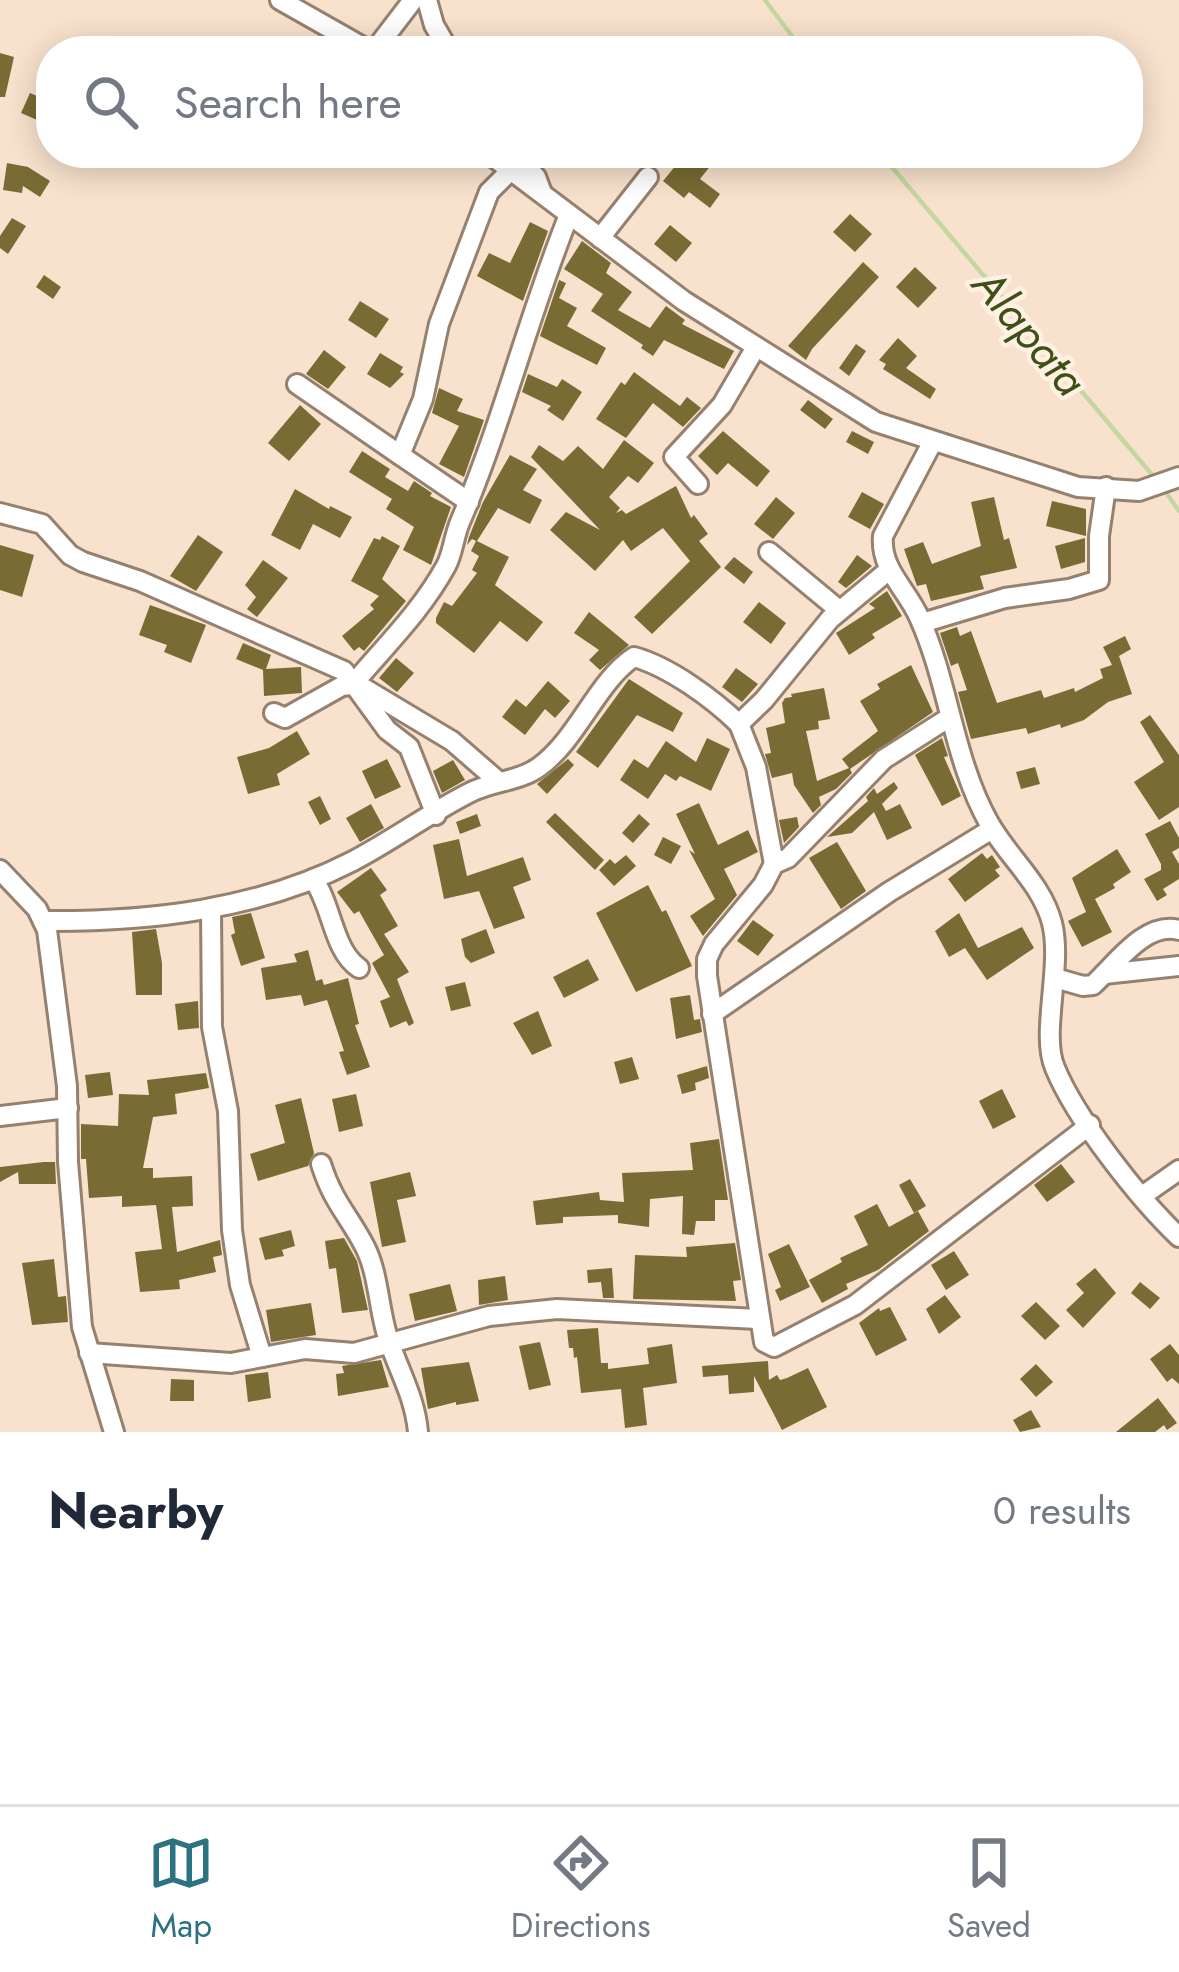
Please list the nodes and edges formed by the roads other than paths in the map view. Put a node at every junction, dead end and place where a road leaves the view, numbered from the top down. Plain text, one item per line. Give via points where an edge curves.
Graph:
1 (280, 0) edge
2 (413, 0) edge
3 (427, 0) edge
4 (345, 36) edge
5 (384, 36) edge
6 (440, 36) edge
7 (507, 168) edge
8 (517, 168) edge
9 (648, 177) dead end
10 (569, 215) junction
11 (600, 238) junction
12 (756, 347) junction
13 (297, 383) dead end
14 (932, 443) junction
15 (400, 455) junction
16 (1179, 477) edge
17 (698, 484) dead end
18 (1106, 488) junction
19 (469, 502) junction
20 (0, 513) edge
21 (769, 552) dead end
22 (889, 570) junction
23 (839, 610) junction
24 (922, 623) junction
25 (357, 684) junction
26 (274, 713) dead end
27 (950, 717) junction
28 (740, 724) junction
29 (498, 782) junction
30 (436, 815) junction
31 (992, 829) junction
32 (774, 864) junction
33 (0, 870) edge
34 (313, 879) junction
35 (211, 909) junction
36 (43, 921) junction
37 (1179, 930) edge
38 (1179, 966) edge
39 (359, 968) dead end
40 (1104, 974) junction
41 (1055, 978) junction
42 (712, 1014) junction
43 (68, 1108) junction
44 (0, 1116) edge
45 (1090, 1125) junction
46 (321, 1164) dead end
47 (1179, 1170) edge
48 (1142, 1196) junction
49 (1179, 1237) edge
50 (758, 1319) junction
51 (390, 1345) junction
52 (88, 1353) junction
53 (262, 1357) junction
54 (115, 1432) edge
55 (418, 1432) edge

1 - 4 street
2 - 5 street
3 - 6 street
7 - 15 street via 489,192 439,324 423,399
8 - 10 street
9 - 11 street
10 - 11 street
10 - 19 street
11 - 12 street
12 - 14 street via 876,422
12 - 17 street via 722,405 674,458
13 - 15 street
14 - 18 street via 1078,488
14 - 22 street via 883,536
15 - 19 street
16 - 18 street via 1138,491
18 - 24 street via 1099,580
19 - 25 street via 448,564
20 - 25 street via 42,524 82,562 330,664
21 - 23 street
22 - 23 street
22 - 24 street
23 - 28 street
24 - 27 street
25 - 26 street via 285,718
25 - 29 street via 452,741
25 - 30 street via 416,758
27 - 31 street via 969,785
27 - 32 street via 884,759
28 - 29 street via 634,657 539,767
28 - 32 street
29 - 30 street
30 - 34 street
31 - 41 street via 1052,922
31 - 42 street
32 - 42 street via 707,959
33 - 36 street
34 - 35 street
34 - 39 street via 347,960
35 - 36 street
35 - 53 street via 212,1027 230,1128 232,1230
36 - 43 street
37 - 40 street via 1151,931
38 - 40 street
40 - 41 street via 1083,986
41 - 45 street via 1051,1056
42 - 50 street
43 - 44 street
43 - 52 street
45 - 48 street
45 - 50 street via 855,1305 774,1348
46 - 51 street via 332,1197 367,1248
47 - 48 street
48 - 49 street
50 - 51 street via 524,1311
51 - 53 street
51 - 55 street
52 - 53 street via 231,1363
52 - 54 street

